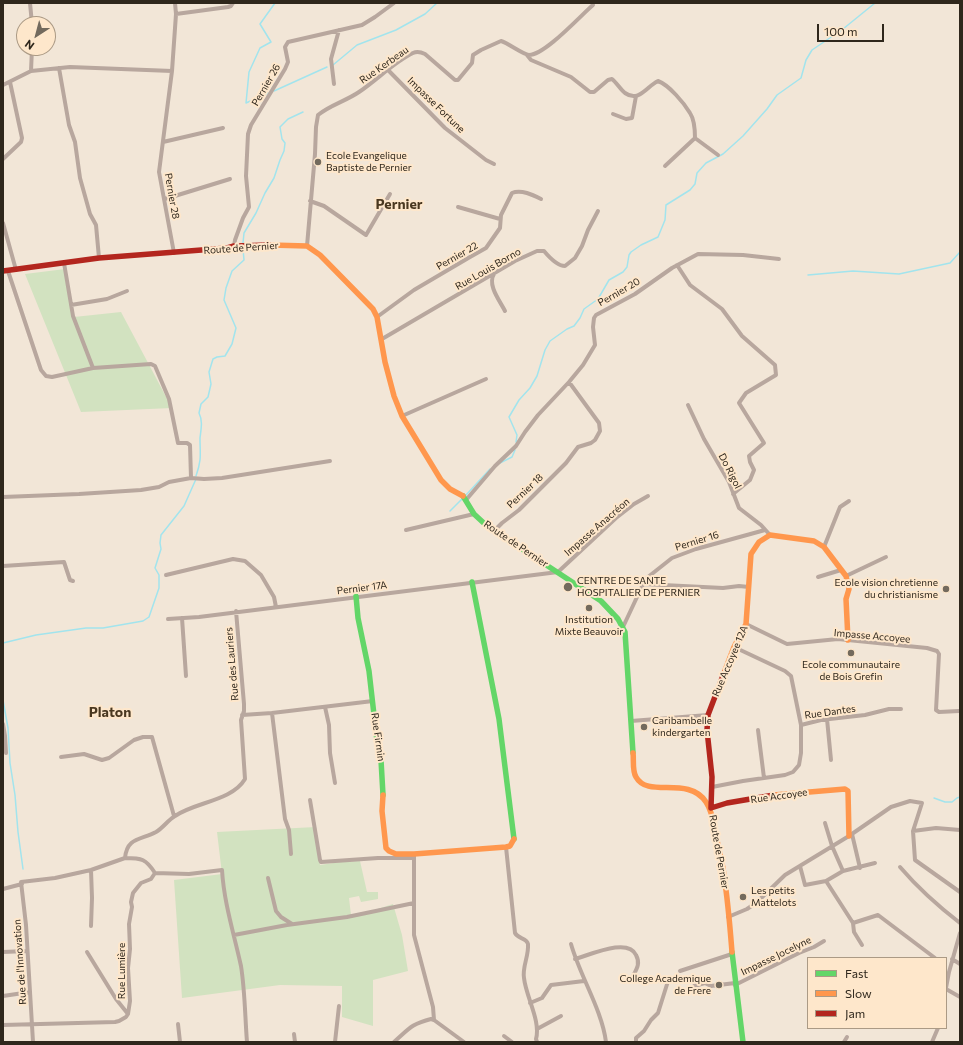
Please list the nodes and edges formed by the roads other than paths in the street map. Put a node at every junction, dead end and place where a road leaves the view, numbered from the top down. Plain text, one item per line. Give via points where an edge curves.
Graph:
1 (30, 3) edge
2 (175, 3) edge
3 (233, 3) edge
4 (394, 3) edge
5 (592, 3) edge
6 (176, 14) junction
7 (31, 16) edge
8 (339, 30) junction
9 (527, 55) junction
10 (32, 56) edge
11 (59, 68) junction
12 (388, 70) junction
13 (31, 71) junction
14 (172, 71) junction
15 (10, 82) junction
16 (334, 84) dead end
17 (3, 85) edge
18 (636, 96) junction
19 (613, 114) dead end
20 (223, 128) dead end
21 (695, 138) junction
22 (163, 142) junction
23 (718, 155) dead end
24 (3, 159) edge
25 (494, 164) dead end
26 (664, 166) dead end
27 (230, 179) dead end
28 (390, 194) dead end
29 (165, 199) junction
30 (541, 199) dead end
31 (310, 201) junction
32 (458, 207) dead end
33 (598, 211) dead end
34 (500, 219) junction
35 (3, 223) edge
36 (234, 246) junction
37 (306, 246) junction
38 (174, 253) junction
39 (99, 258) junction
40 (779, 258) dead end
41 (64, 263) junction
42 (677, 265) junction
43 (16, 270) junction
44 (6, 271) edge
45 (494, 274) junction
46 (127, 291) dead end
47 (71, 306) junction
48 (505, 311) dead end
49 (377, 318) junction
50 (382, 339) junction
51 (93, 368) junction
52 (486, 379) dead end
53 (569, 382) junction
54 (688, 405) dead end
55 (402, 416) junction
56 (330, 460) dead end
57 (191, 478) junction
58 (733, 494) junction
59 (648, 496) dead end
60 (3, 497) edge
61 (466, 500) junction
62 (849, 501) dead end
63 (474, 514) junction
64 (406, 530) dead end
65 (765, 530) junction
66 (494, 531) junction
67 (770, 536) junction
68 (824, 547) junction
69 (886, 557) dead end
70 (3, 566) edge
71 (841, 570) junction
72 (558, 572) junction
73 (166, 575) dead end
74 (846, 576) junction
75 (818, 577) dead end
76 (73, 581) dead end
77 (472, 582) junction
78 (643, 584) junction
79 (749, 587) junction
80 (356, 596) junction
81 (276, 606) junction
82 (236, 611) junction
83 (182, 618) junction
84 (168, 619) dead end
85 (746, 624) junction
86 (623, 627) junction
87 (848, 640) junction
88 (734, 647) junction
89 (186, 676) dead end
90 (373, 701) junction
91 (325, 707) junction
92 (901, 709) dead end
93 (959, 710) edge
94 (272, 713) junction
95 (242, 715) junction
96 (708, 715) junction
97 (827, 719) junction
98 (631, 721) junction
99 (3, 724) edge
100 (801, 725) junction
101 (758, 730) dead end
102 (6, 753) dead end
103 (61, 757) dead end
104 (831, 760) dead end
105 (764, 778) junction
106 (335, 783) dead end
107 (712, 786) junction
108 (310, 800) dead end
109 (711, 808) junction
110 (174, 816) junction
111 (825, 823) dead end
112 (960, 830) edge
113 (913, 832) junction
114 (850, 835) junction
115 (832, 846) junction
116 (506, 847) junction
117 (291, 854) dead end
118 (414, 856) junction
119 (125, 858) junction
120 (874, 863) dead end
121 (800, 866) junction
122 (860, 868) junction
123 (900, 868) dead end
124 (91, 870) junction
125 (843, 871) junction
126 (155, 873) junction
127 (268, 878) dead end
128 (826, 881) junction
129 (22, 883) junction
130 (3, 889) edge
131 (960, 892) edge
132 (414, 903) junction
133 (728, 917) junction
134 (853, 923) junction
135 (960, 923) edge
136 (292, 924) junction
137 (91, 926) dead end
138 (960, 933) edge
139 (234, 935) junction
140 (824, 940) dead end
141 (570, 944) dead end
142 (862, 945) dead end
143 (27, 951) junction
144 (3, 952) edge
145 (86, 952) dead end
146 (732, 954) junction
147 (934, 957) edge
148 (575, 959) junction
149 (952, 959) junction
150 (960, 964) edge
151 (948, 967) edge
152 (680, 971) dead end
153 (632, 978) dead end
154 (669, 978) dead end
155 (947, 978) edge
156 (584, 980) junction
157 (735, 984) junction
158 (694, 986) dead end
159 (947, 990) edge
160 (30, 992) junction
161 (3, 996) edge
162 (960, 997) edge
163 (530, 1003) junction
164 (338, 1006) dead end
165 (128, 1014) junction
166 (561, 1016) dead end
167 (434, 1020) junction
168 (32, 1024) junction
169 (178, 1024) dead end
170 (3, 1025) edge
171 (938, 1029) edge
172 (537, 1030) junction
173 (294, 1034) dead end
174 (504, 1036) dead end
175 (847, 1037) dead end
176 (33, 1042) edge
177 (180, 1042) edge
178 (247, 1042) edge
179 (294, 1042) edge
180 (335, 1042) edge
181 (394, 1042) edge
182 (464, 1042) edge
183 (512, 1042) edge
184 (537, 1042) edge
185 (606, 1042) edge
186 (636, 1042) edge
187 (743, 1042) edge
188 (844, 1042) edge
189 (932, 1042) edge

1 - 7 street
2 - 6 street, Pernier 28
3 - 6 street via 228,7
4 - 8 street, Pernier 26 via 362,25
5 - 9 street via 593,5 560,36 535,54
6 - 14 street, Pernier 28
8 - 16 street via 331,59
8 - 36 street, Pernier 26 via 288,42 285,47 288,62 248,134 246,176 249,207
9 - 12 street, Rue Kerbeau via 505,42 495,43 473,55 472,63 458,80 420,52 413,53
9 - 18 street via 531,60 571,77 590,92 594,92 612,79 625,93
10 - 13 street
11 - 13 street
11 - 14 street
11 - 39 street via 80,178 90,214 96,225
12 - 25 street, Impasse Fortune via 445,128
12 - 31 street, Rue Kerbeau via 359,93 318,115
13 - 15 street
14 - 22 street, Pernier 28
15 - 17 street
15 - 24 street via 22,138
18 - 19 street via 632,118 626,120
18 - 21 street via 655,82 664,83 690,113
20 - 22 street
21 - 23 street
21 - 26 street
22 - 29 street, Pernier 28 via 159,172
27 - 29 street
28 - 31 street via 366,235 324,206
29 - 38 street, Pernier 28
30 - 34 street, Pernier 22 via 524,192 513,192
31 - 37 street, Rue Kerbeau
32 - 34 street
33 - 45 street, Rue Louis Borno via 575,258 565,266 556,264 544,251 537,251
34 - 49 street, Pernier 22 via 500,228 486,248 414,290
35 - 43 street
36 - 37 street, Route de Pernier
36 - 38 street, Route de Pernier
37 - 49 street, Route de Pernier via 320,255 345,280 373,309
38 - 39 street, Route de Pernier
39 - 41 street, Route de Pernier
40 - 42 street, Pernier 20 via 698,254
41 - 43 street, Route de Pernier
41 - 47 street
42 - 53 street, Pernier 20 via 635,294 596,315 593,327 595,345
42 - 58 street via 690,285 722,309 742,336 775,365 776,375 746,393 739,403 764,443 749,456 754,470 750,480
43 - 44 street, Route de Pernier
44 - 51 street via 43,373 52,377
45 - 48 street via 492,286
45 - 50 street, Rue Louis Borno
46 - 47 street via 107,299
47 - 51 street
49 - 50 street, Route de Pernier
50 - 55 street, Route de Pernier via 385,362
51 - 57 street via 151,364 154,366 169,399 178,442 187,443 190,447
52 - 55 street
53 - 61 street, Pernier 20 via 538,415 516,446
53 - 66 street, Pernier 18 via 600,428 596,440 578,447 566,463
54 - 58 street, Do Rigol
55 - 61 street, Route de Pernier via 441,480
56 - 57 street via 222,478
57 - 60 street via 141,490
58 - 65 street, Do Rigol via 739,508
59 - 72 street, Impasse Anacréon via 616,518
61 - 63 street, Route de Pernier
62 - 68 street via 840,507
63 - 64 street
63 - 66 street, Route de Pernier
65 - 67 street, Do Rigol
65 - 78 street, Pernier 16 via 672,558
66 - 72 street, Route de Pernier
67 - 68 street via 814,542
67 - 79 street, Rue Accoyee 12A via 759,542 751,554
68 - 71 street
69 - 74 street
70 - 76 street via 64,562 70,580
71 - 74 street
71 - 75 street
72 - 77 street, Pernier 17A
72 - 86 street, Route de Pernier via 601,601 614,613
73 - 81 street via 233,559 245,562 262,575
74 - 87 street via 849,589 846,599
77 - 80 street, Pernier 17A
77 - 116 street via 499,720 515,836 510,846
78 - 79 street
78 - 86 street, Pernier 16
79 - 85 street, Rue Accoyee 12A
80 - 81 street, Pernier 17A
80 - 90 street, Rue Firmin
81 - 82 street, Pernier 17A
82 - 83 street, Pernier 17A
82 - 95 street, Rue des Lauriers via 244,704
83 - 84 street, Pernier 17A
83 - 89 street
85 - 87 street, Impasse Accoyee via 787,644
85 - 88 street, Rue Accoyee 12A
86 - 98 street, Route de Pernier
87 - 93 street, Impasse Accoyee via 938,651 936,710
88 - 96 street, Rue Accoyee 12A
88 - 100 street, Rue Dantes via 791,676
90 - 91 street
90 - 118 street, Rue Firmin via 381,760 386,848 389,852
91 - 94 street
91 - 106 street
92 - 97 street, Rue Dantes
94 - 95 street
94 - 117 street
95 - 110 street, Rue des Lauriers via 245,779 242,784 211,802 200,804
96 - 98 street
96 - 107 street, Rue Accoyee 12A
97 - 100 street, Rue Dantes
97 - 104 street
98 - 109 street, Route de Pernier via 633,763 635,776 639,782 646,786 690,788 703,797
99 - 102 street
100 - 105 street via 799,765 793,772 785,775
101 - 105 street
103 - 110 street via 84,754 102,760 109,758 134,740 152,737
105 - 107 street
107 - 109 street, Rue Accoyee 12A
108 - 118 street via 321,862
109 - 114 street, Rue Accoyee via 767,796 845,789 848,791
109 - 133 street, Route de Pernier via 725,882
110 - 119 street via 156,831 129,844
111 - 115 street
112 - 113 street via 936,828
113 - 114 street via 922,803 910,801 891,807
113 - 131 street via 915,860
114 - 115 street
114 - 122 street
115 - 121 street
115 - 125 street
116 - 118 street
116 - 163 street via 515,932 528,943 523,976
118 - 132 street
119 - 124 street
119 - 126 street via 140,858 149,864
120 - 122 street
121 - 128 street via 805,885
121 - 133 street via 780,879 756,904
122 - 125 street
123 - 135 street
124 - 129 street
124 - 137 street
125 - 128 street
126 - 139 street via 189,874 222,870
126 - 165 street, Rue Lumière via 133,892 131,902
127 - 136 street via 276,911
128 - 134 street
129 - 130 street
129 - 143 street, Rue de l'Innovation
132 - 136 street via 347,917
132 - 167 street via 414,935 433,1007
133 - 146 street, Route de Pernier
134 - 142 street via 854,932
134 - 147 street via 878,915
136 - 139 street
138 - 149 street
139 - 178 street via 241,968
140 - 157 street, Impasse Jocelyne
141 - 148 street
143 - 144 street
143 - 160 street, Rue de l'Innovation
145 - 165 street
146 - 152 street
146 - 157 street, Route de Pernier
148 - 153 street via 607,948 629,948 636,954 639,962
148 - 156 street
149 - 150 street
149 - 151 street
151 - 155 street
154 - 186 street via 658,1013 636,1038
156 - 163 street via 550,985 542,998
156 - 185 street via 604,1028
157 - 158 street, Impasse Jocelyne via 712,986 705,983
157 - 187 street, Route de Pernier
159 - 162 street
160 - 161 street
160 - 168 street, Rue de l'Innovation
163 - 172 street
164 - 180 street
165 - 168 street, Rue Lumière via 115,1022
166 - 172 street
167 - 181 street via 418,1022
167 - 182 street
168 - 170 street, Rue Lumière
168 - 176 street, Rue de l'Innovation
169 - 177 street
171 - 189 street
172 - 184 street
173 - 179 street
174 - 183 street
175 - 188 street

